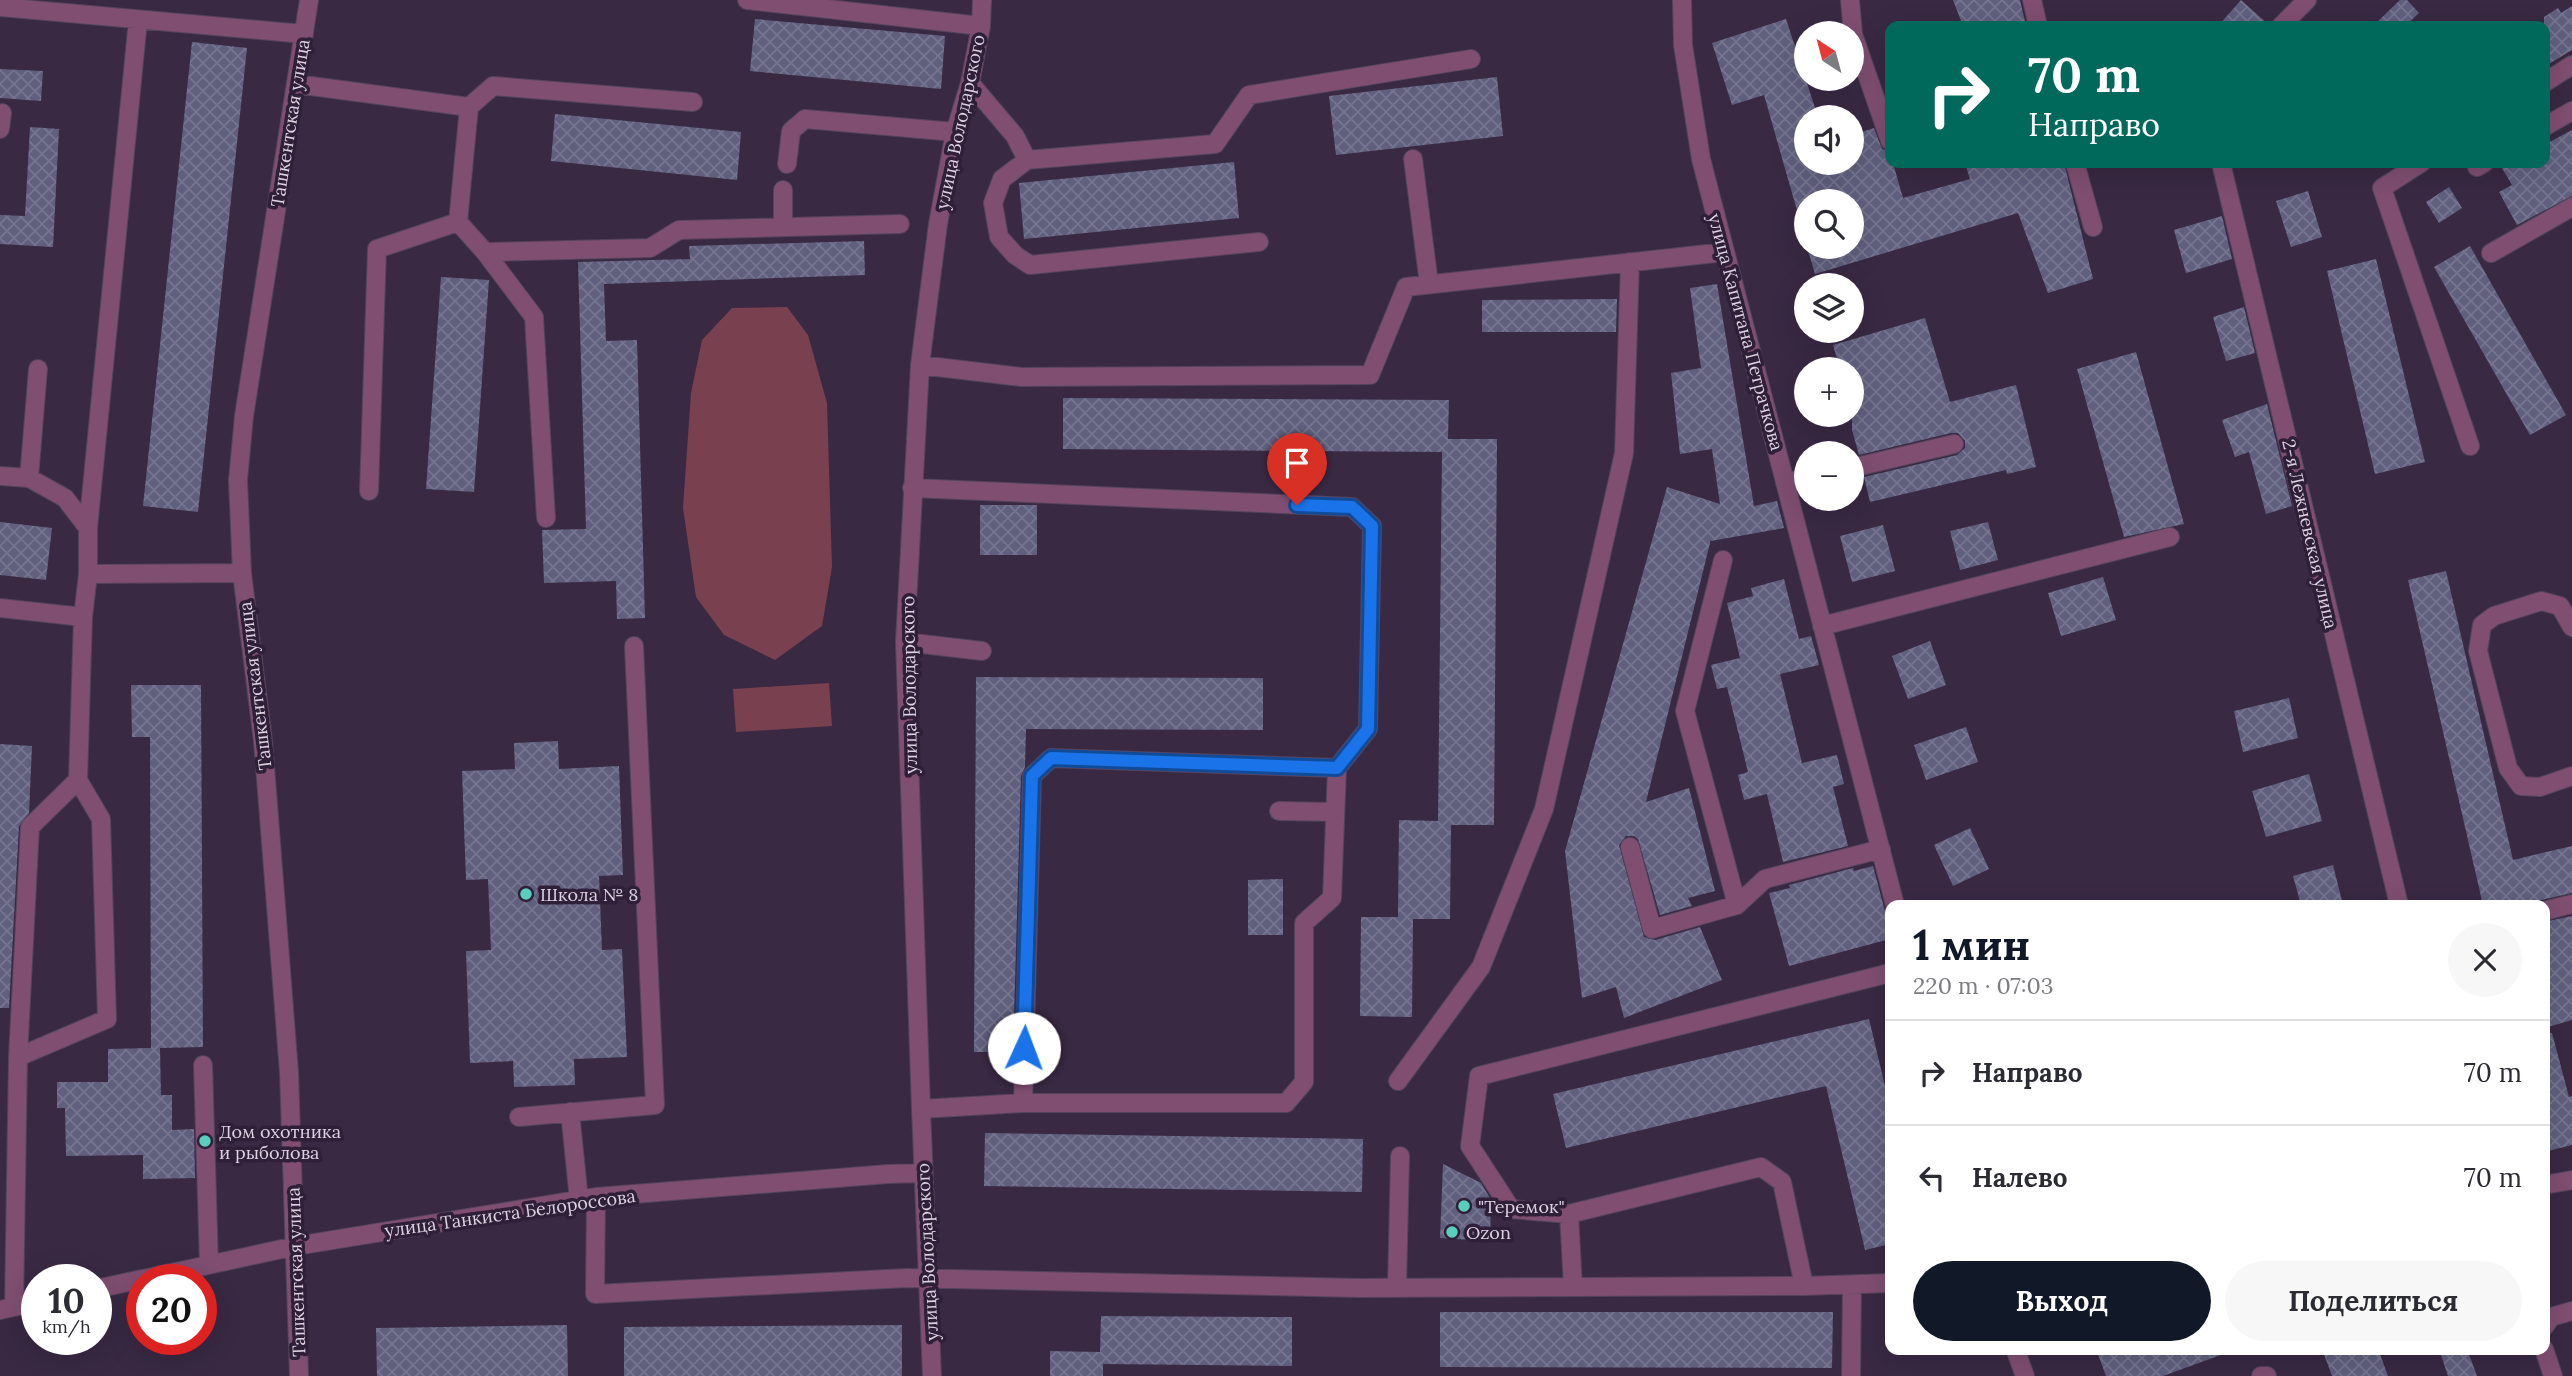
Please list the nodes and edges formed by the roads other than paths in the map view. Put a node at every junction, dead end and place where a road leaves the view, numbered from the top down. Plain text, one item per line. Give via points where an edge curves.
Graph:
1 (309, 0) edge
2 (747, 0) edge
3 (982, 0) edge
4 (1682, 0) edge
5 (1850, 0) edge
6 (2032, 0) edge
7 (2307, 0) edge
8 (0, 6) edge
9 (138, 20) junction
10 (2037, 21) edge
11 (2286, 21) edge
12 (981, 26) junction
13 (304, 34) junction
14 (1471, 59) dead end
15 (2572, 65) edge
16 (2550, 79) edge
17 (970, 83) junction
18 (296, 84) junction
19 (692, 102) dead end
20 (469, 107) junction
21 (2572, 111) edge
22 (2550, 124) edge
23 (1885, 127) edge
24 (955, 132) junction
25 (1413, 159) dead end
26 (1027, 160) junction
27 (788, 164) dead end
28 (2076, 168) edge
29 (2222, 168) edge
30 (2413, 168) edge
31 (783, 190) dead end
32 (2572, 207) edge
33 (458, 222) junction
34 (900, 225) dead end
35 (783, 226) junction
36 (2093, 227) dead end
37 (1259, 242) dead end
38 (485, 252) junction
39 (1725, 252) junction
40 (2491, 253) dead end
41 (1630, 262) junction
42 (1429, 284) junction
43 (920, 365) junction
44 (38, 369) dead end
45 (1954, 444) dead end
46 (2470, 446) dead end
47 (1864, 465) edge
48 (0, 476) edge
49 (29, 478) junction
50 (1794, 481) edge
51 (1785, 483) junction
52 (912, 488) junction
53 (369, 491) dead end
54 (546, 518) dead end
55 (88, 528) junction
56 (2170, 537) dead end
57 (1723, 560) dead end
58 (242, 573) junction
59 (88, 574) junction
60 (0, 608) edge
61 (83, 617) junction
62 (1822, 626) junction
63 (2572, 627) edge
64 (905, 642) junction
65 (634, 646) dead end
66 (982, 651) dead end
67 (1337, 768) junction
68 (2572, 776) edge
69 (78, 780) junction
70 (1279, 811) dead end
71 (1335, 812) junction
72 (1630, 848) dead end
73 (1881, 849) junction
74 (1894, 900) edge
75 (2398, 900) edge
76 (2572, 904) edge
77 (1737, 905) junction
78 (2550, 910) edge
79 (1885, 974) edge
80 (18, 1057) junction
81 (203, 1065) dead end
82 (1398, 1081) dead end
83 (1023, 1103) junction
84 (921, 1109) junction
85 (570, 1112) junction
86 (519, 1117) dead end
87 (1400, 1156) dead end
88 (923, 1173) junction
89 (2572, 1180) edge
90 (2550, 1184) edge
91 (587, 1198) junction
92 (1569, 1214) junction
93 (296, 1246) junction
94 (209, 1264) edge
95 (214, 1264) edge
96 (930, 1279) junction
97 (1885, 1283) edge
98 (1852, 1284) junction
99 (1804, 1286) junction
100 (1573, 1287) junction
101 (1397, 1288) junction
102 (7, 1309) edge
103 (2572, 1311) edge
104 (2550, 1318) edge
105 (2017, 1355) edge
106 (2546, 1355) edge
107 (299, 1376) edge
108 (933, 1376) edge
109 (1850, 1376) edge
110 (2025, 1376) edge
111 (2261, 1376) edge
112 (2267, 1376) edge
113 (2553, 1376) edge

1 - 13 street, Ташкентская улица
2 - 12 street
3 - 12 street, улица Володарского
4 - 39 street, улица Капитана Петрачкова via 1683,45 1701,159
5 - 23 street via 1853,34
6 - 10 street
7 - 11 street
8 - 9 street
9 - 13 street
9 - 55 street
12 - 17 street, улица Володарского
13 - 18 street, Ташкентская улица
14 - 26 street via 1250,95 1215,144
15 - 16 street
17 - 24 street, улица Володарского
17 - 26 street via 1015,136
18 - 20 street
18 - 58 street, Ташкентская улица via 244,416 239,480
19 - 20 street via 493,86
20 - 33 street
21 - 22 street
24 - 27 street via 805,119 791,131
24 - 43 street, улица Володарского
25 - 42 street
26 - 37 street via 1002,179 993,203 999,237 1030,265
28 - 36 street
29 - 75 street, 2-я Лежневская улица
30 - 46 street via 2382,188
31 - 35 street
32 - 40 street
33 - 38 street
33 - 53 street via 377,249
34 - 35 street
35 - 38 street via 679,230 650,248
38 - 54 street via 534,317
39 - 41 street
39 - 51 street, улица Капитана Петрачкова
41 - 42 street
41 - 82 street via 1624,453 1544,809 1481,967
42 - 43 street via 1406,287 1370,375 1021,377
43 - 52 street, улица Володарского
44 - 49 street
45 - 47 street
48 - 49 street
49 - 55 street via 65,498
50 - 51 street
51 - 62 street, улица Капитана Петрачкова
52 - 64 street, улица Володарского
52 - 67 street via 1352,507 1372,526 1368,729
55 - 59 street
56 - 62 street
57 - 77 street via 1685,711
58 - 59 street
58 - 93 street, Ташкентская улица via 263,741 289,1072
59 - 61 street
60 - 61 street
61 - 69 street
62 - 73 street, улица Капитана Петрачкова
63 - 68 street via 2560,606 2542,601 2494,616 2482,625 2478,651 2508,768 2521,786 2540,787
64 - 66 street
64 - 84 street, улица Володарского
65 - 85 street via 655,1105
67 - 71 street
67 - 83 street via 1051,758 1032,776
69 - 80 street via 30,827
69 - 80 street via 101,819 107,1018
70 - 71 street
71 - 83 street via 1332,898 1304,923 1304,1082 1286,1103
72 - 77 street via 1652,929
73 - 74 street, улица Капитана Петрачкова
73 - 77 street via 1765,879
76 - 78 street
79 - 92 street via 1479,1076 1470,1146 1511,1209
80 - 102 street
81 - 94 street
83 - 84 street
84 - 88 street, улица Володарского
85 - 86 street
85 - 91 street
87 - 101 street
88 - 91 street, улица Танкиста Белороссова
88 - 96 street, улица Володарского
89 - 90 street
91 - 93 street, улица Танкиста Белороссова
91 - 96 street via 595,1293
92 - 99 street via 1761,1167 1782,1182
92 - 100 street
93 - 95 street, улица Танкиста Белороссова
93 - 107 street, Ташкентская улица
96 - 101 street
96 - 108 street, улица Володарского
97 - 98 street
98 - 99 street
98 - 109 street
99 - 100 street
100 - 101 street
103 - 104 street
105 - 110 street
106 - 113 street
111 - 112 street

